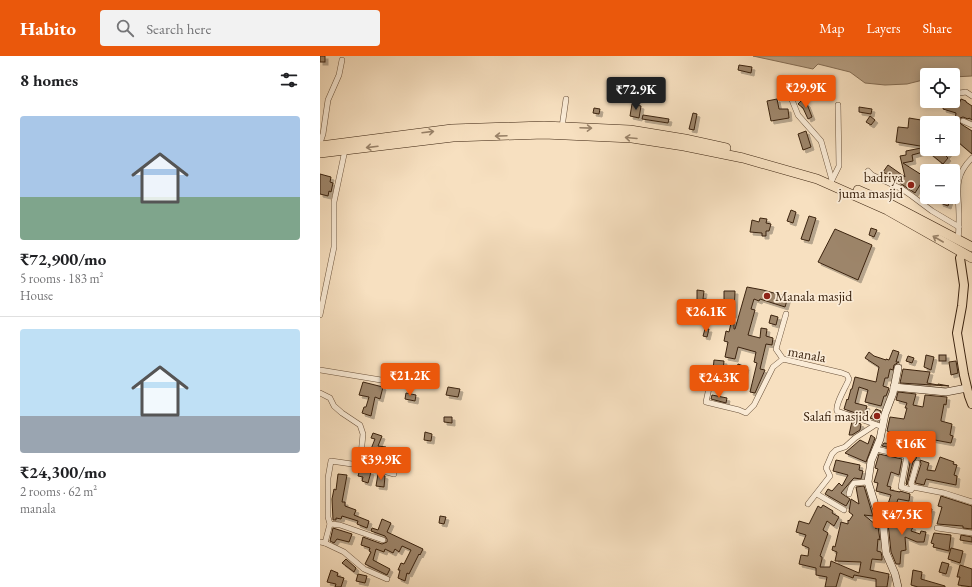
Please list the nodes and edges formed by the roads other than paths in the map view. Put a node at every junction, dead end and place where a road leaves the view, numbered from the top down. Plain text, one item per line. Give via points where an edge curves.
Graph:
1 (342, 60) dead end
2 (960, 93) edge
3 (972, 96) edge
4 (566, 99) dead end
5 (792, 100) dead end
6 (838, 105) dead end
7 (963, 121) dead end
8 (972, 125) edge
9 (562, 127) junction
10 (320, 144) edge
11 (345, 150) junction
12 (320, 153) edge
13 (972, 158) edge
14 (868, 171) dead end
15 (832, 180) junction
16 (959, 227) junction
17 (958, 239) junction
18 (972, 247) edge
19 (963, 253) junction
20 (972, 258) edge
21 (786, 314) dead end
22 (320, 315) edge
23 (782, 359) junction
24 (898, 368) dead end
25 (320, 370) edge
26 (709, 377) dead end
27 (381, 380) dead end
28 (894, 387) junction
29 (967, 388) junction
30 (320, 393) edge
31 (972, 404) edge
32 (879, 426) junction
33 (876, 449) junction
34 (917, 463) dead end
35 (360, 465) junction
36 (394, 474) dead end
37 (868, 482) junction
38 (913, 487) junction
39 (816, 494) junction
40 (849, 494) dead end
41 (972, 502) edge
42 (808, 504) dead end
43 (844, 510) dead end
44 (330, 524) junction
45 (937, 528) dead end
46 (972, 533) edge
47 (383, 540) dead end
48 (323, 543) edge
49 (387, 579) dead end
50 (898, 587) edge

1 - 10 street via 339,75 328,100
2 - 3 street via 966,92
4 - 9 street
5 - 15 street via 798,115 821,141
6 - 15 street via 839,166
7 - 8 street
10 -> 9 highway via 452,129
9 -> 15 highway via 630,130 686,139 743,152
11 - 12 highway
19 -> 11 highway via 887,210 817,179 743,158 684,146 632,138 544,134 453,137
11 - 22 street via 334,202 334,247
13 - 16 street via 961,172 957,190
14 - 16 street via 902,189 932,212
15 - 17 highway via 890,204
16 - 17 street
17 - 18 highway
19 - 20 highway
19 - 29 main road via 960,258 964,285 957,333
21 - 23 street via 776,349
23 - 26 street, manala via 768,374 754,405 746,413 706,402
23 - 32 street, manala via 847,375 849,379 836,406 837,411
24 - 28 main road
25 - 27 street
28 - 29 main road via 946,392
28 - 32 main road
29 - 31 main road
30 - 35 street via 330,398 342,414 360,425 363,434
32 - 33 main road via 880,439
32 - 39 street via 832,454 826,468 830,476
33 - 37 main road via 871,461
33 - 38 street via 907,456 901,487 911,490
34 - 38 street via 911,484
35 - 36 street
35 - 44 street via 331,461 328,478
37 - 40 street via 854,483
37 - 50 main road via 874,505 883,522 886,552
38 - 41 street
39 - 42 street
39 - 43 street
44 - 47 street
44 - 48 street
45 - 46 street
48 - 49 street via 350,556 364,569

